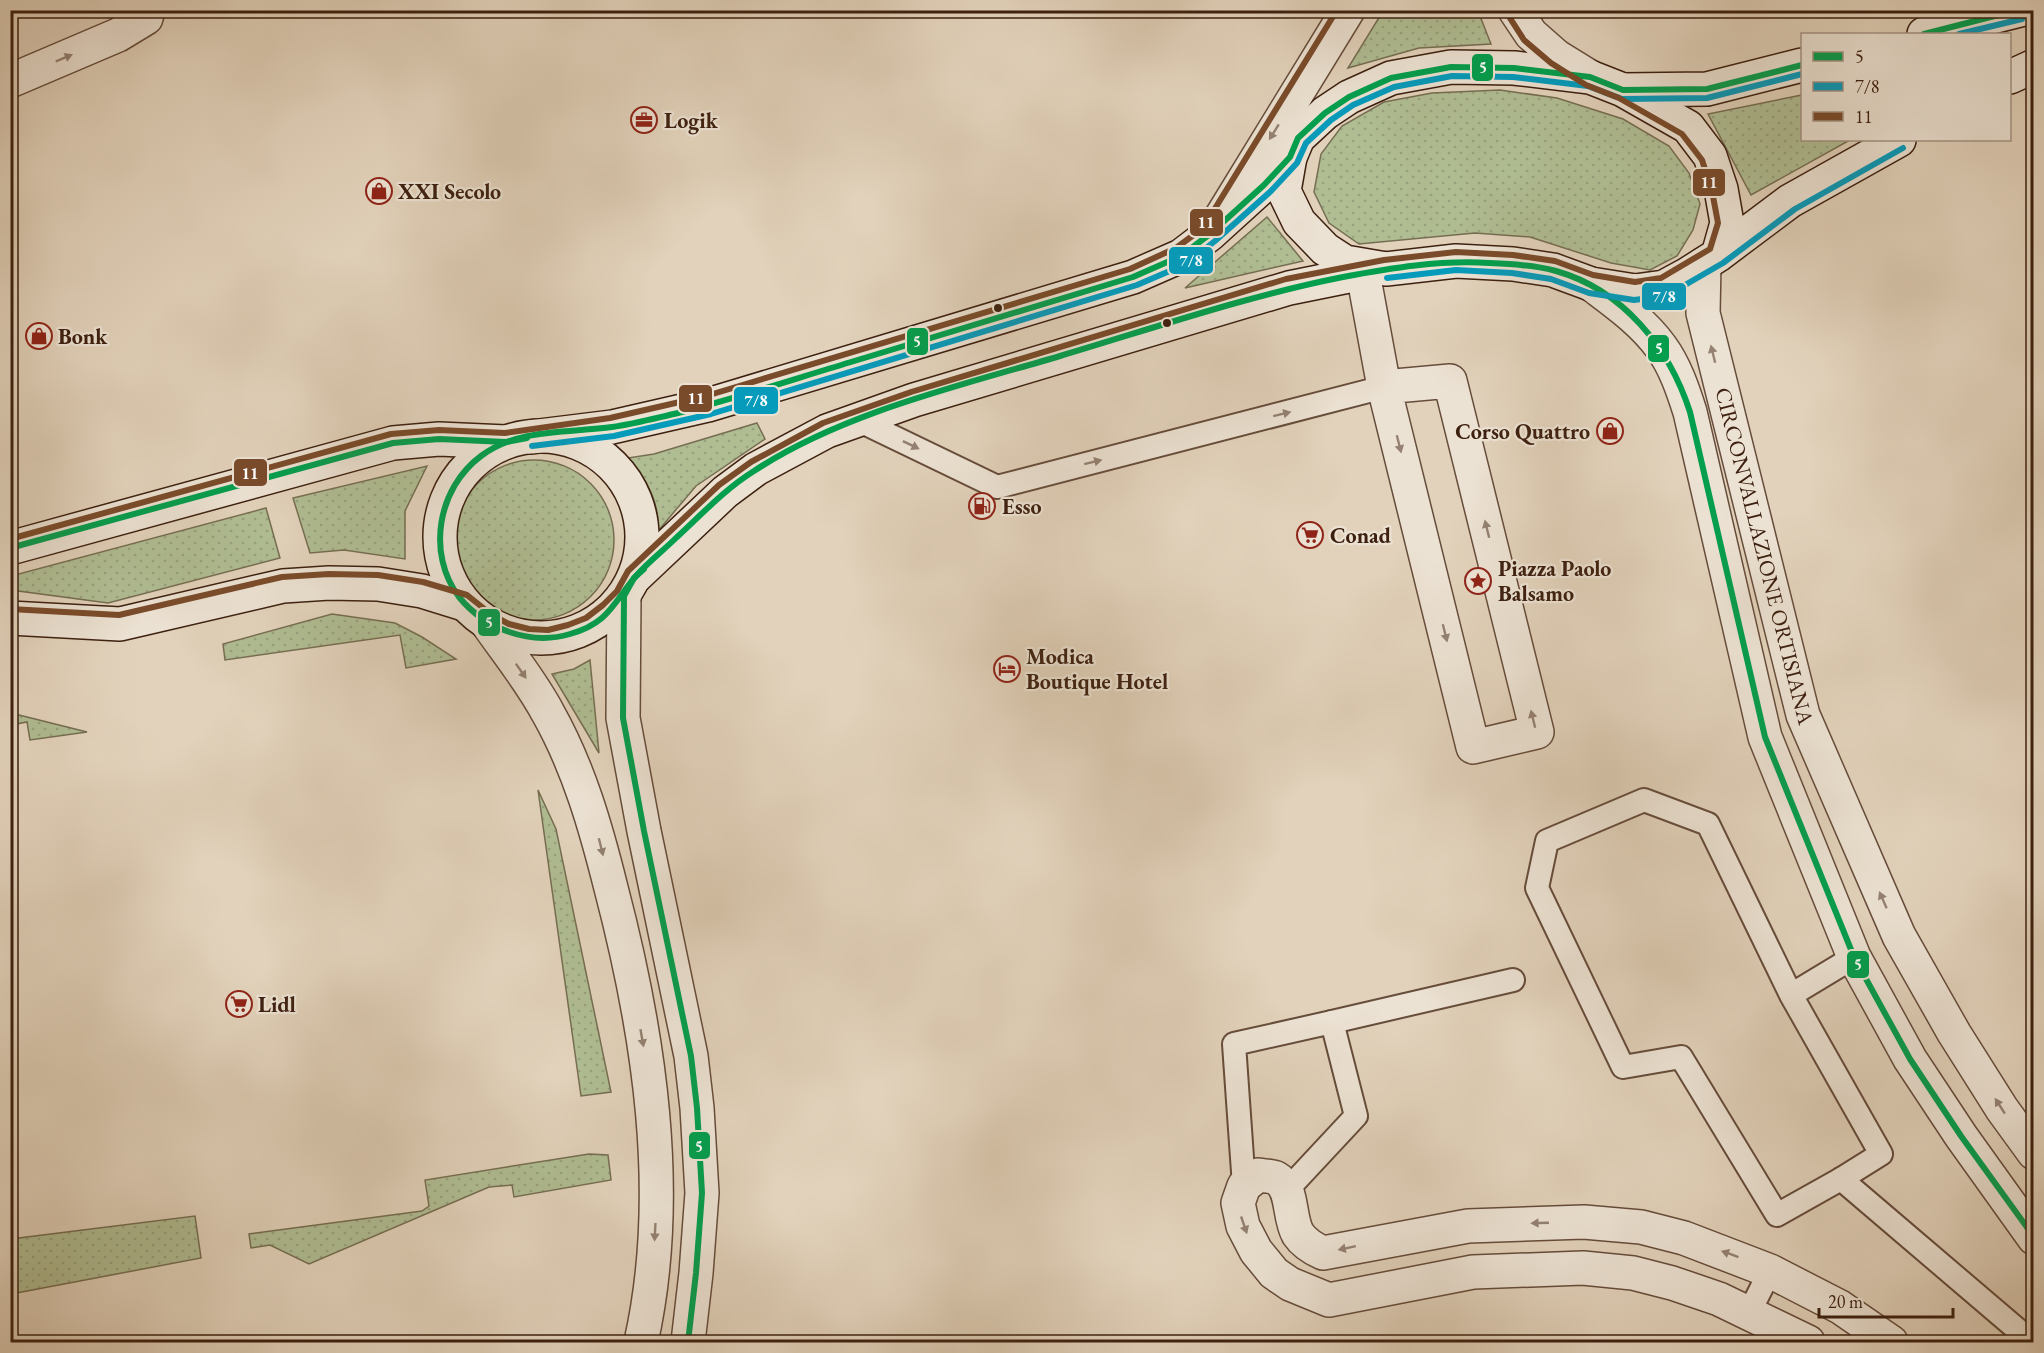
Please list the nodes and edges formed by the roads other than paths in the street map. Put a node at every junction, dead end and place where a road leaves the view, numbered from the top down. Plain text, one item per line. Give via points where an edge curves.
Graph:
1 (148, 10) edge
2 (1348, 10) edge
3 (1515, 10) edge
4 (2020, 10) edge
5 (1928, 33) edge
6 (1801, 65) edge
7 (2034, 66) edge
8 (1314, 68) junction
9 (1590, 77) junction
10 (2011, 77) edge
11 (10, 81) edge
12 (1623, 90) junction
13 (1897, 141) edge
14 (1294, 147) junction
15 (1210, 234) junction
16 (1711, 259) junction
17 (1374, 271) junction
18 (1591, 284) junction
19 (1384, 387) junction
20 (858, 420) junction
21 (519, 439) junction
22 (10, 549) edge
23 (629, 587) junction
24 (475, 614) junction
25 (10, 618) edge
26 (1899, 936) junction
27 (1854, 957) junction
28 (1513, 980) dead end
29 (1791, 994) junction
30 (1332, 1022) junction
31 (698, 1108) junction
32 (653, 1115) junction
33 (2034, 1153) edge
34 (1842, 1179) junction
35 (1244, 1186) junction
36 (1287, 1190) junction
37 (2034, 1238) edge
38 (1311, 1248) junction
39 (1770, 1271) junction
40 (1290, 1284) junction
41 (1749, 1313) junction
42 (641, 1342) edge
43 (688, 1342) edge
44 (1808, 1342) edge
45 (1891, 1342) edge
46 (2032, 1342) edge

11 -> 1 street via 118,35 146,18
2 - 8 street
3 - 9 street via 1531,34 1556,56
4 - 5 street
6 - 12 street via 1707,88
7 - 10 street
8 - 14 street
8 -> 15 street
9 - 12 street
9 - 14 street via 1514,68 1451,67 1391,78 1348,97 1325,113
12 - 16 street, CIRCONVALLAZIONE ORTISIANA via 1688,127 1710,156 1721,189 1726,223
13 - 16 street via 1790,201
14 - 15 street via 1264,185
14 - 17 street via 1284,191 1299,222 1325,249 1345,262
15 - 21 street via 1181,256 1133,277 719,402 612,427
16 - 18 street via 1664,287 1635,291
26 -> 16 street, CIRCONVALLAZIONE ORTISIANA via 1803,715 1703,313
17 - 18 street via 1456,261 1513,264 1553,270
17 - 19 street
17 - 20 street via 1289,288
18 - 27 street, CIRCONVALLAZIONE ORTISIANA via 1634,317 1661,348 1681,384 1765,737
19 -> 19 street via 1473,747 1537,732 1450,381
20 -> 19 lane via 997,487
20 - 23 street via 827,431 756,469 725,492
21 - 22 street via 393,442
21 - 23 street via 557,437 582,445 605,459 622,478 636,502 642,527 641,553
21 - 24 street via 485,453 466,468 442,512 442,561 450,584
23 - 24 street via 609,612 591,626 549,639 507,633
23 - 31 street via 623,718
24 - 25 street via 411,589 329,583 283,586 120,624
24 -> 32 street via 523,673 549,713 594,823 622,933
26 - 27 street
33 -> 26 street, CIRCONVALLAZIONE ORTISIANA via 1954,1033
27 - 29 lane
27 - 37 street, CIRCONVALLAZIONE ORTISIANA via 1910,1059
28 - 30 lane
29 - 34 lane via 1881,1154
29 - 34 lane via 1708,824 1644,800 1547,842 1537,888 1623,1067 1680,1057 1777,1215
30 - 35 lane via 1234,1044
30 - 36 lane via 1356,1116
31 - 32 street
31 - 43 street via 702,1192
32 -> 42 street via 654,1241
34 - 46 lane
35 - 36 street via 1258,1175 1276,1178
35 -> 40 street via 1238,1203 1242,1226 1274,1273
36 - 38 street via 1298,1233
39 -> 38 street via 1684,1238 1641,1227 1584,1222 1468,1226 1323,1254
38 - 40 street
39 - 41 lane
39 - 45 street via 1839,1307
40 - 41 street via 1329,1300 1473,1272 1583,1268 1633,1273 1672,1283
41 - 44 street

